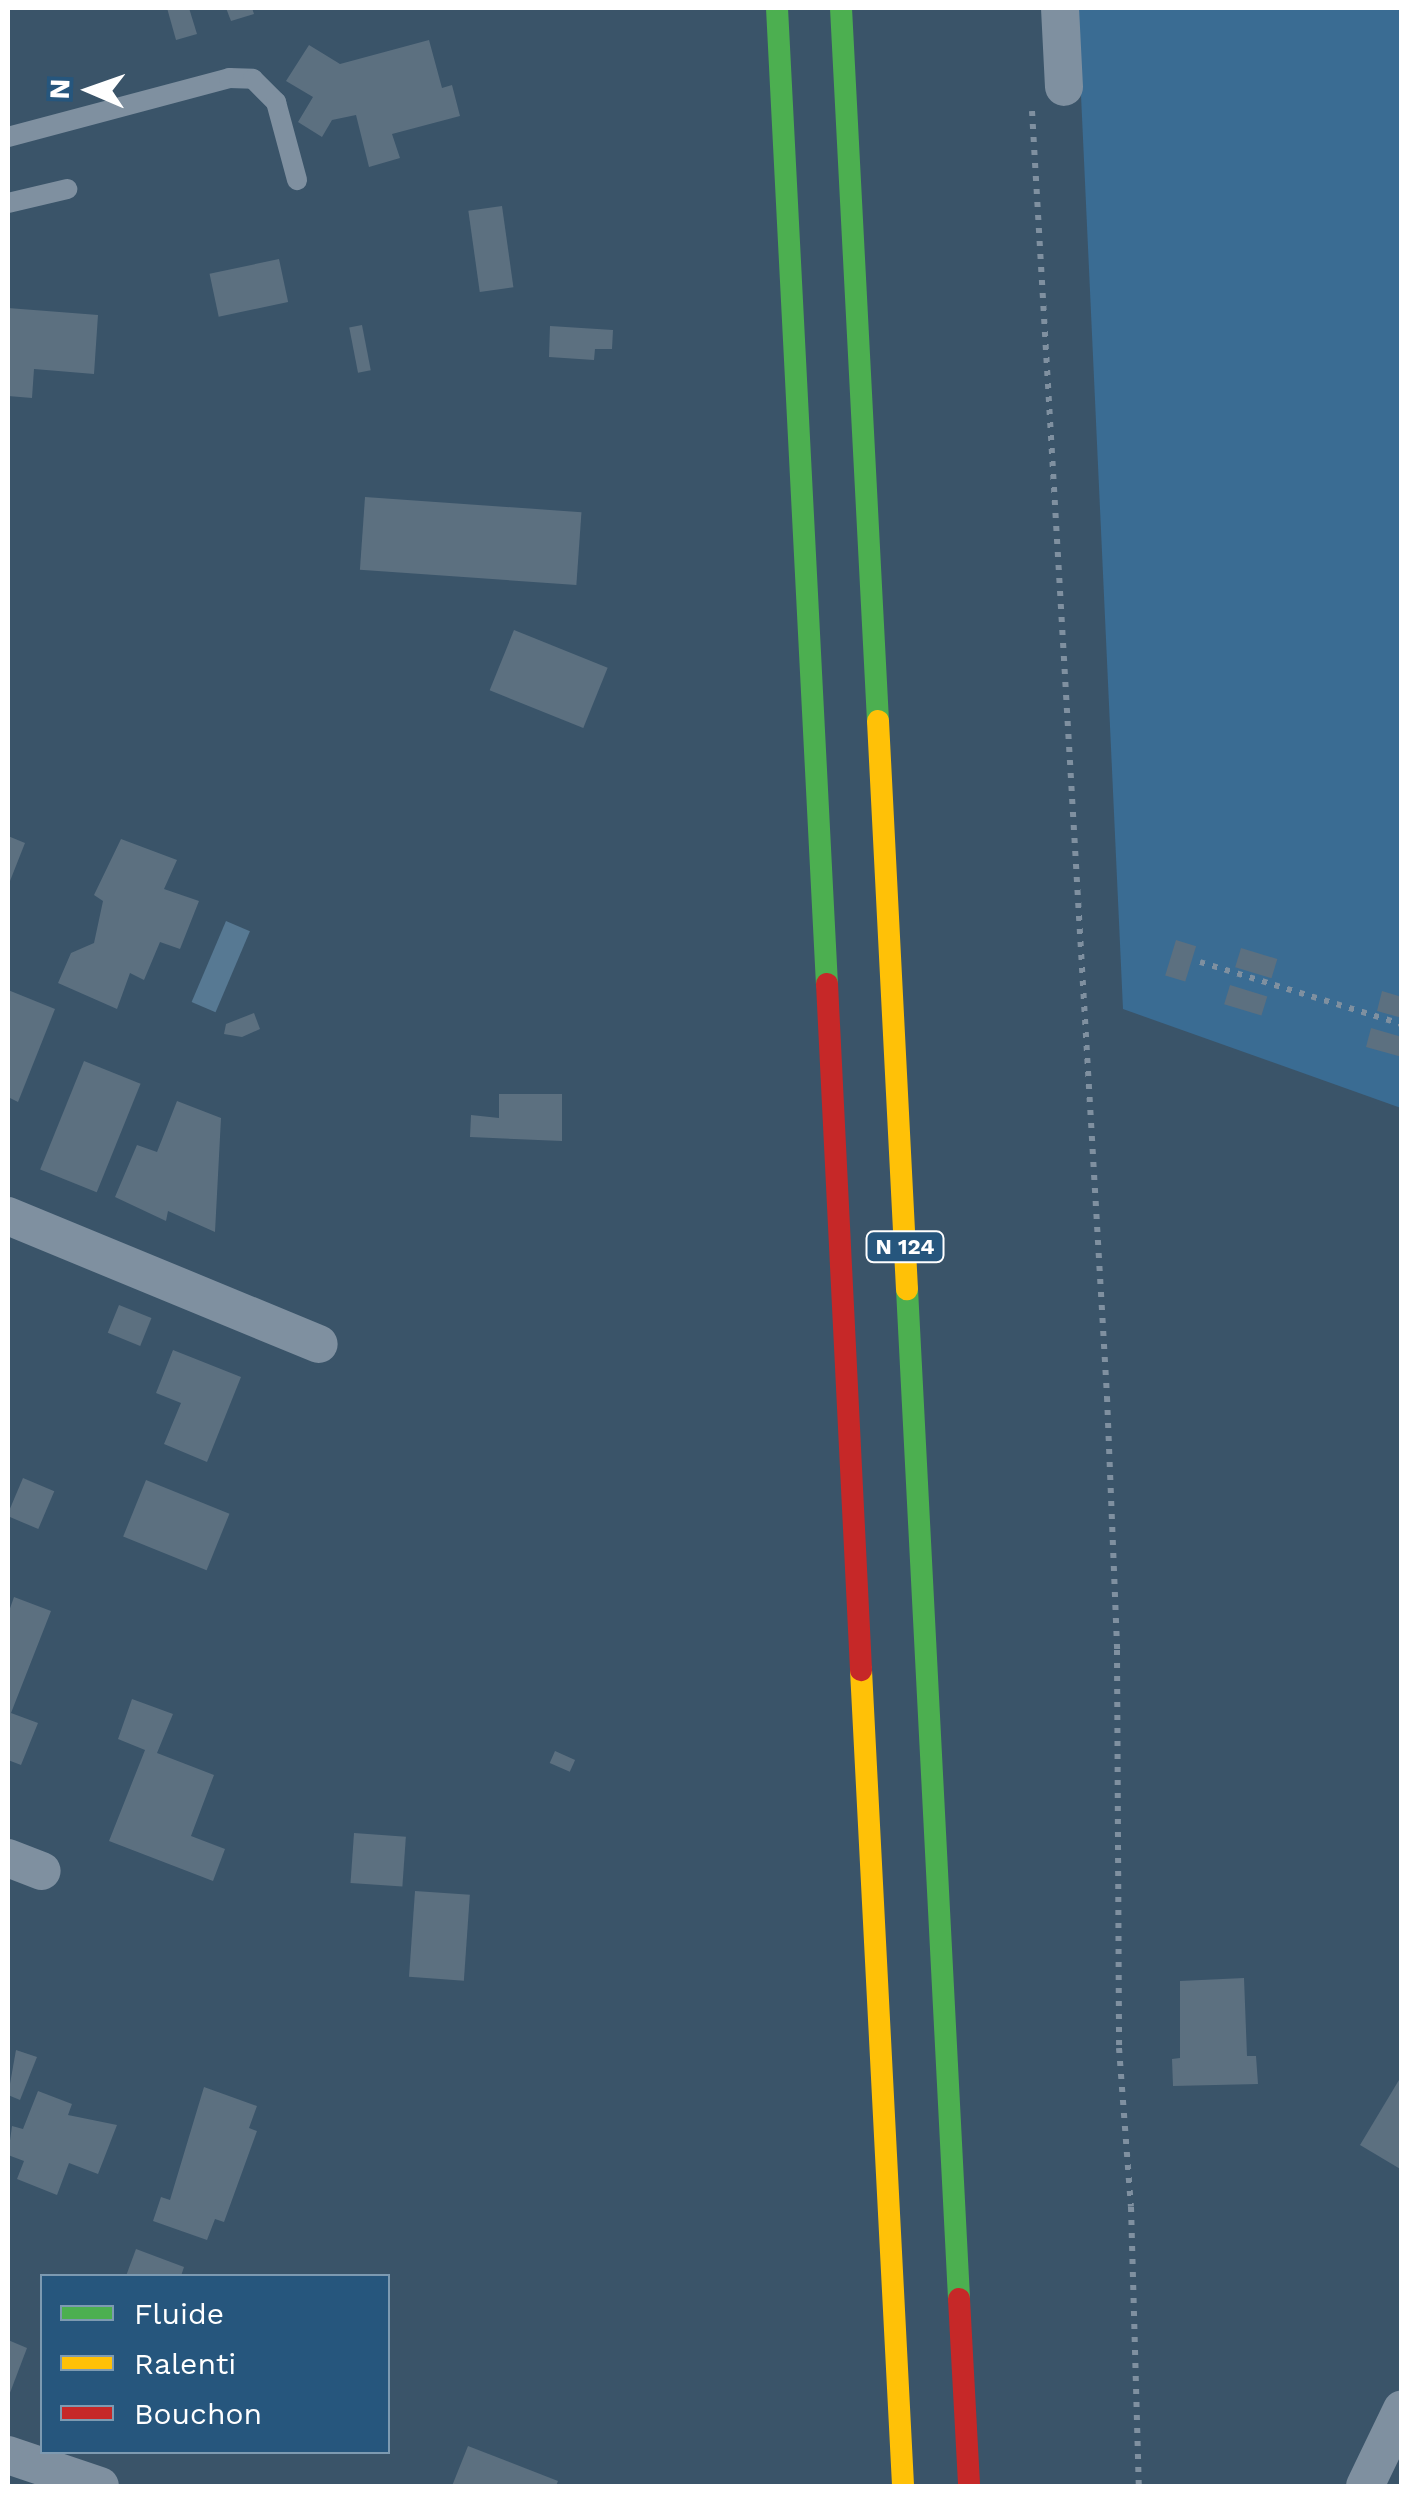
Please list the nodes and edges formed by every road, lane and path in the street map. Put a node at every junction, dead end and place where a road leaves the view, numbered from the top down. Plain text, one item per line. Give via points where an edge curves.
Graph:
1 (777, 8) edge
2 (841, 8) edge
3 (1060, 8) edge
4 (1047, 93) joint
5 (8, 137) edge
6 (297, 180) dead end
7 (67, 189) dead end
8 (8, 203) edge
9 (1200, 962) dead end
10 (1402, 1024) edge
11 (8, 1216) edge
12 (320, 1344) dead end
13 (1402, 2409) edge
14 (8, 2455) edge
15 (100, 2486) edge
16 (903, 2486) edge
17 (969, 2486) edge
18 (1139, 2486) edge
19 (1365, 2486) edge

1 - 16 highway, N 124
2 - 17 highway, N 124
3 - 4 street
4 - 18 path via 1117,1650 1119,2048 1132,2207
5 - 6 lane via 229,78 253,79 276,102
7 - 8 lane
9 - 10 path
11 - 12 street
13 - 19 street
14 - 15 street

